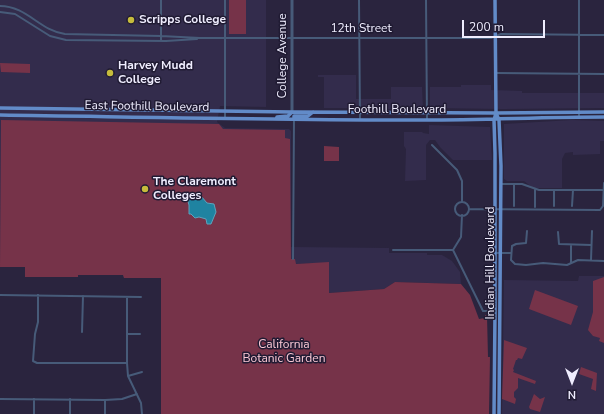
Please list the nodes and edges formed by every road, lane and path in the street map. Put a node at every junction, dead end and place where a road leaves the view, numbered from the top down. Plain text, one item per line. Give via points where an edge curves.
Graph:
1 (161, 0) edge
2 (225, 0) edge
3 (292, 0) edge
4 (359, 0) edge
5 (426, 0) edge
6 (496, 0) edge
7 (579, 0) edge
8 (0, 6) edge
9 (0, 12) edge
10 (579, 35) junction
11 (604, 35) edge
12 (161, 36) junction
13 (496, 36) junction
14 (200, 38) junction
15 (225, 38) junction
16 (292, 38) junction
17 (359, 38) junction
18 (426, 38) junction
19 (161, 41) junction
20 (496, 73) junction
21 (579, 74) junction
22 (604, 74) edge
23 (0, 108) edge
24 (225, 112) junction
25 (292, 112) junction
26 (313, 112) junction
27 (360, 112) junction
28 (579, 112) junction
29 (604, 112) edge
30 (426, 113) junction
31 (496, 113) junction
32 (0, 115) edge
33 (579, 116) junction
34 (604, 116) edge
35 (225, 118) junction
36 (271, 119) junction
37 (294, 119) junction
38 (360, 120) junction
39 (426, 120) junction
40 (494, 120) junction
41 (500, 120) junction
42 (432, 145) dead end
43 (604, 183) edge
44 (501, 184) junction
45 (514, 184) junction
46 (535, 190) junction
47 (554, 190) junction
48 (573, 190) junction
49 (603, 190) junction
50 (462, 202) junction
51 (514, 206) dead end
52 (554, 206) dead end
53 (572, 206) dead end
54 (535, 207) dead end
55 (469, 209) junction
56 (495, 209) junction
57 (501, 210) junction
58 (462, 215) junction
59 (527, 231) dead end
60 (592, 231) dead end
61 (558, 232) dead end
62 (570, 245) junction
63 (591, 245) junction
64 (393, 250) dead end
65 (453, 250) junction
66 (495, 253) junction
67 (501, 253) junction
68 (511, 253) junction
69 (293, 259) dead end
70 (591, 260) junction
71 (604, 261) edge
72 (571, 263) junction
73 (0, 295) edge
74 (38, 295) junction
75 (82, 296) junction
76 (127, 296) junction
77 (141, 297) dead end
78 (495, 311) junction
79 (500, 312) junction
80 (82, 332) dead end
81 (127, 334) junction
82 (140, 334) dead end
83 (127, 363) junction
84 (142, 372) dead end
85 (128, 376) junction
86 (137, 394) junction
87 (0, 399) edge
88 (34, 399) junction
89 (70, 399) junction
90 (105, 400) junction
91 (34, 414) edge
92 (70, 414) edge
93 (105, 414) edge
94 (142, 414) edge
95 (494, 414) edge
96 (499, 414) edge

1 - 12 street
2 - 15 street
3 - 16 street, College Avenue
4 - 17 street
5 - 18 street
6 - 13 main road, Indian Hill Boulevard
7 - 10 street
8 - 12 street via 20,10 60,34
9 - 19 street via 15,14 43,32 58,38
10 - 11 street, 12th Street
10 - 13 street, 12th Street
10 - 21 street
12 - 14 street
12 - 19 street
13 - 18 street, 12th Street
13 - 20 main road, Indian Hill Boulevard
14 - 15 street, 12th Street
14 - 19 street
15 - 16 street, 12th Street
15 - 24 street
16 - 17 street, 12th Street
16 - 25 street, College Avenue
17 - 18 street, 12th Street
17 - 27 street
18 - 30 street
20 - 21 street
20 - 31 main road, Indian Hill Boulevard
21 - 22 street
21 - 28 street
23 - 24 main road, East Foothill Boulevard
24 - 25 main road, East Foothill Boulevard
24 - 35 street
25 - 26 main road, Foothill Boulevard
25 - 36 main road via 288,116
26 - 27 main road, Foothill Boulevard
26 - 37 main road via 308,116 294,116
27 - 30 main road, Foothill Boulevard
27 - 38 street
28 - 29 main road
28 - 31 main road, Foothill Boulevard
28 - 33 street
30 - 31 main road, Foothill Boulevard
30 - 39 street
31 - 40 main road, Indian Hill Boulevard
31 - 41 main road, Indian Hill Boulevard
32 - 35 main road, East Foothill Boulevard
33 - 34 main road
33 - 41 main road, Foothill Boulevard
35 - 36 main road, East Foothill Boulevard
36 - 37 main road, East Foothill Boulevard
37 - 38 main road, Foothill Boulevard
37 - 69 street
38 - 39 main road, Foothill Boulevard
39 - 40 main road, Foothill Boulevard
40 - 41 main road, Foothill Boulevard
40 - 56 main road, Indian Hill Boulevard
41 - 44 main road, Indian Hill Boulevard
42 - 50 street via 458,170 462,181
43 - 49 street
44 - 45 street
44 - 57 main road, Indian Hill Boulevard
45 - 46 street via 528,185
45 - 51 street
46 - 47 street
46 - 54 street
47 - 48 street
47 - 52 street
48 - 49 street
48 - 53 street
49 - 57 street via 600,210
50 - 55 street via 467,204
50 - 58 street via 456,209 458,214
55 - 56 street
55 - 58 street via 467,214
56 - 57 street
56 - 66 main road, Indian Hill Boulevard
57 - 67 main road, Indian Hill Boulevard
58 - 65 street via 461,237
59 - 68 street via 526,243 512,246
60 - 63 street
61 - 62 street via 559,244
62 - 63 street
62 - 72 street
63 - 70 street
64 - 65 street
65 - 78 street via 483,311
66 - 67 street
66 - 78 main road, Indian Hill Boulevard
67 - 68 street
67 - 79 main road, Indian Hill Boulevard
68 - 72 street via 511,260 515,264
70 - 71 street
70 - 72 street
73 - 74 street
74 - 75 street
74 - 83 street via 38,322 33,361
75 - 76 street
75 - 80 street
76 - 77 street
76 - 81 street
78 - 79 street
78 - 95 main road, Indian Hill Boulevard
79 - 96 main road, Indian Hill Boulevard
81 - 82 street
81 - 83 street
83 - 85 street
84 - 85 street
85 - 86 street
86 - 90 street via 122,399
86 - 94 street
87 - 88 street
88 - 89 street
88 - 91 street
89 - 90 street
89 - 92 street
90 - 93 street

